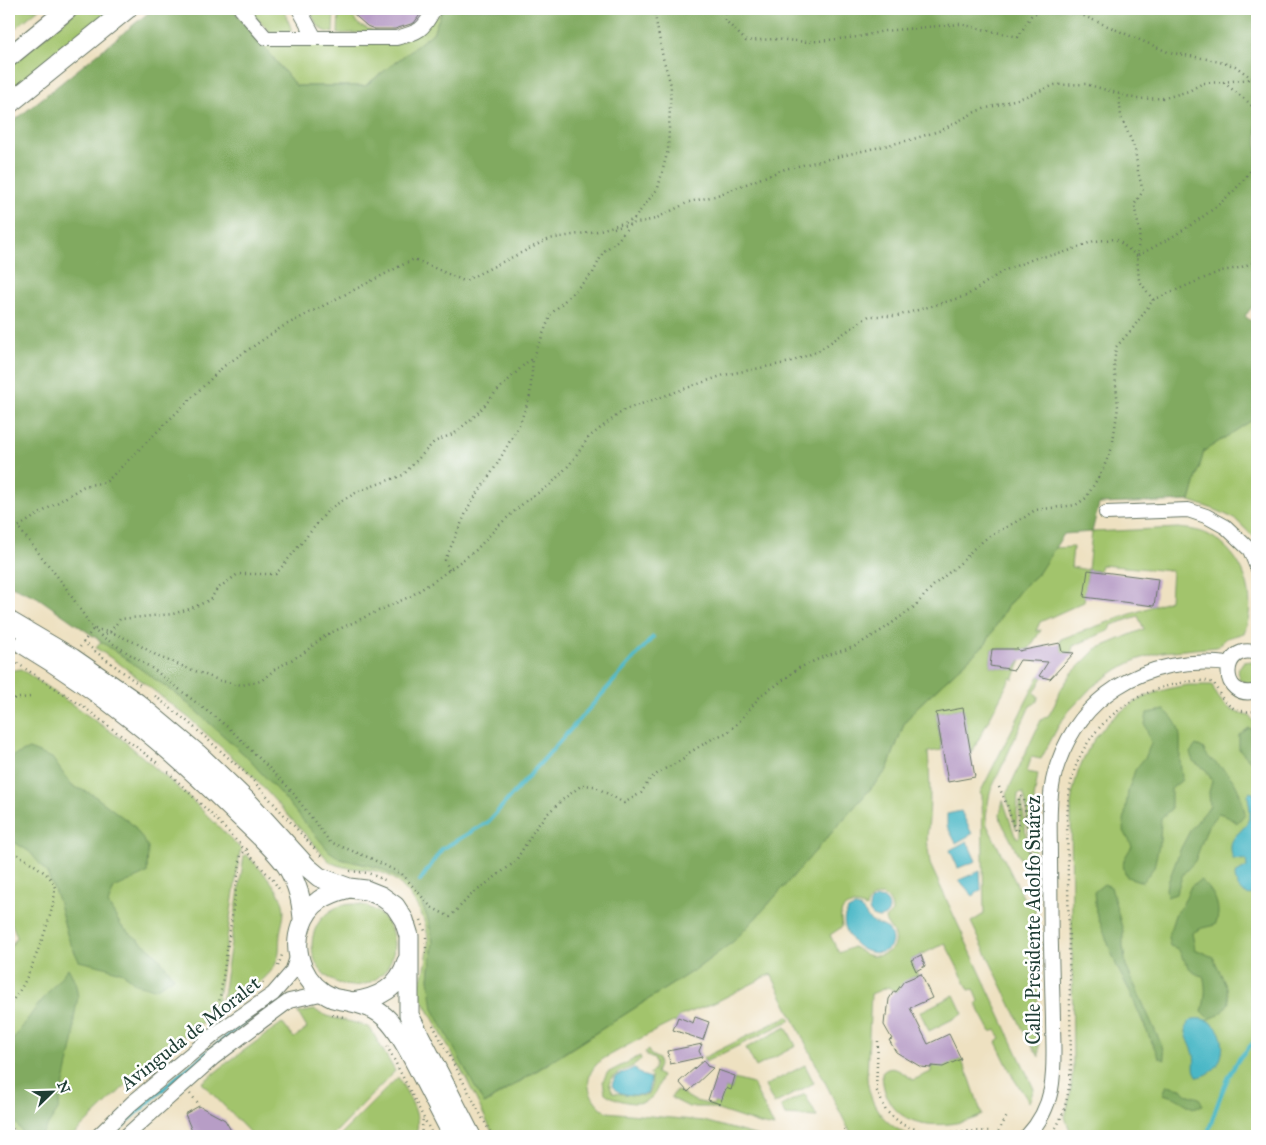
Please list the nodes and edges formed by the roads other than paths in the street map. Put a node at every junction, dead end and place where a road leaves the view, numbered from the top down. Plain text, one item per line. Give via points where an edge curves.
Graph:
1 (68, 9) edge
2 (127, 9) edge
3 (241, 9) edge
4 (299, 9) edge
5 (434, 9) edge
6 (315, 38) junction
7 (9, 57) edge
8 (9, 104) edge
9 (1106, 513) dead end
10 (1257, 567) edge
11 (9, 621) edge
12 (9, 636) edge
13 (1257, 653) edge
14 (1229, 664) junction
15 (1257, 691) edge
16 (349, 888) junction
17 (304, 918) junction
18 (290, 953) junction
19 (410, 953) junction
20 (325, 993) junction
21 (352, 1010) junction
22 (95, 1130) edge
23 (445, 1135) edge
24 (126, 1136) edge
25 (471, 1136) edge
26 (1027, 1136) edge

1 - 7 main road
2 - 8 main road
3 - 6 street via 266,38
4 - 6 street
5 - 6 street via 425,26 396,38
9 - 10 street via 1188,510 1206,516 1226,526 1250,550
11 - 16 main road via 72,658 137,703 199,755 250,804 307,867 319,877
12 - 17 main road via 89,686 188,765 286,866 301,896
13 - 14 street via 1245,651
14 - 15 street via 1229,678 1237,689 1250,693
14 - 26 street, Calle Presidente Adolfo Suárez via 1175,664 1127,681 1091,708 1074,729 1057,764 1051,797 1050,870 1054,1073 1048,1103
16 - 17 main road via 331,893 315,903
16 - 19 main road via 381,896 394,906 404,920
17 - 18 main road
18 - 20 main road via 304,974
18 - 22 street, Avinguda de Moralet via 292,972 270,996 228,1016 208,1040
19 - 21 main road via 396,982 384,993
19 - 25 main road via 409,1015
20 - 21 main road
20 - 24 street, Avinguda de Moralet via 289,1001 213,1058
21 - 23 main road via 377,1010 393,1025 409,1051

